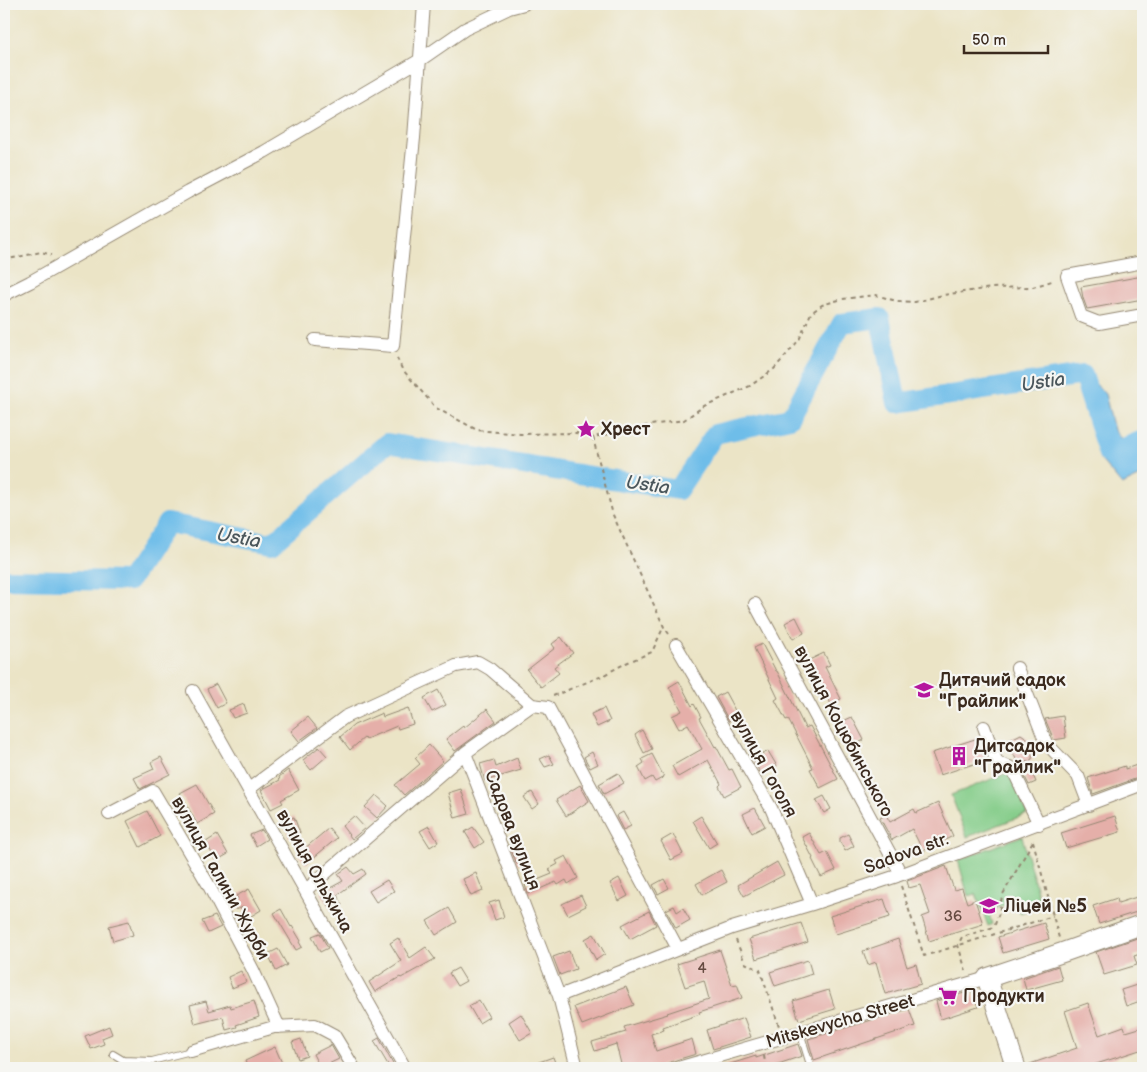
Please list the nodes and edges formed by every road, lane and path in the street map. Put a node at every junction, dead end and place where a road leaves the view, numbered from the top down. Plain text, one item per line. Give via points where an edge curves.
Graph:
1 (424, 4) edge
2 (524, 4) edge
3 (420, 60) junction
4 (4, 260) edge
5 (68, 260) junction
6 (1143, 262) edge
7 (1067, 276) junction
8 (4, 295) edge
9 (1143, 314) edge
10 (314, 340) dead end
11 (393, 346) junction
12 (594, 438) junction
13 (755, 604) dead end
14 (664, 627) junction
15 (676, 644) joint
16 (1017, 668) dead end
17 (193, 690) dead end
18 (532, 705) junction
19 (984, 727) dead end
20 (465, 753) junction
21 (1143, 784) edge
22 (249, 789) junction
23 (1089, 805) junction
24 (109, 814) dead end
25 (1039, 824) junction
26 (899, 875) junction
27 (306, 890) junction
28 (812, 904) junction
29 (1053, 916) junction
30 (1143, 924) edge
31 (732, 928) junction
32 (958, 945) junction
33 (678, 949) junction
34 (1064, 952) junction
35 (979, 980) junction
36 (559, 996) junction
37 (279, 1026) junction
38 (800, 1032) junction
39 (783, 1037) junction
40 (191, 1051) joint
41 (112, 1054) dead end
42 (354, 1068) edge
43 (405, 1068) edge
44 (577, 1068) edge
45 (678, 1068) edge
46 (811, 1068) edge
47 (1016, 1068) edge

1 - 3 street
2 - 3 street via 465,29
3 - 5 street via 264,152
3 - 11 street
4 - 5 path via 42,252
5 - 8 street
6 - 7 street
7 - 9 street via 1081,316 1099,322
7 - 12 path via 1033,287 992,288 915,302 896,301 876,294 822,305 810,313 799,340 774,369 750,386 704,406 684,420
10 - 11 street
11 - 12 path via 402,369 436,408 476,430 520,434 576,433
12 - 14 path via 613,515
13 - 26 street, вулиця Коцюбинського
14 - 15 path
14 - 18 path via 652,652
15 - 28 street, вулиця Гоголя via 771,808
16 - 23 street via 1046,743 1078,776
17 - 22 street, вулиця Ольжича
18 - 20 street
18 - 22 street via 478,662 456,666 345,717
18 - 33 street via 548,707
19 - 25 street via 997,763 1012,768
20 - 27 street
20 - 36 street, Садова вулиця
21 - 23 street, Sadova str.
22 - 27 street, вулиця Ольжича
23 - 25 street, Sadova str.
24 - 37 street, вулиця Галини Журби via 152,792 208,884
25 - 26 street, Sadova str.
26 - 28 street, Sadova str.
26 - 32 path via 924,956
27 - 43 street, вулиця Ольжича
28 - 31 street, Sadova str.
29 - 32 path
29 - 32 path via 1033,840 1002,896 994,927 962,937
29 - 34 path
30 - 34 street, Mitskevycha Street
31 - 33 street, Sadova str.
31 - 39 path via 745,963 760,970
32 - 35 path
33 - 36 street, Sadova str.
34 - 35 street, Mitskevycha Street
35 - 38 street, Mitskevycha Street
35 - 47 street
36 - 44 street
37 - 40 street
37 - 42 street via 315,1026 334,1035
38 - 39 street, Mitskevycha Street
38 - 46 lane
39 - 45 street, Mitskevycha Street
40 - 41 lane via 152,1061 123,1060

